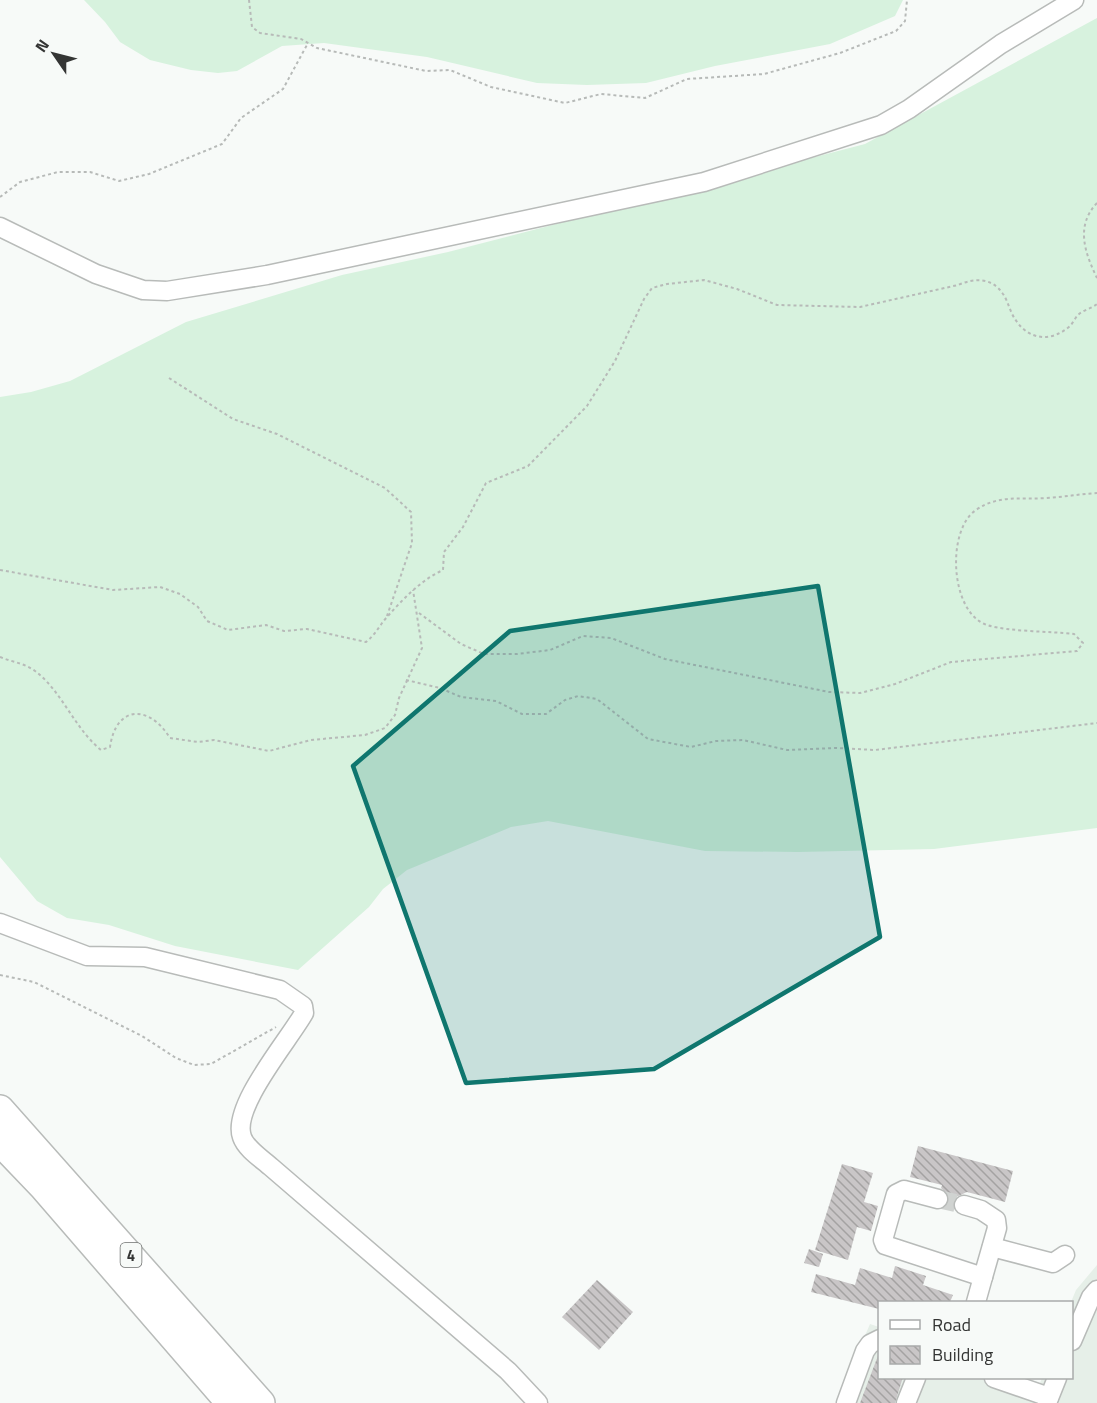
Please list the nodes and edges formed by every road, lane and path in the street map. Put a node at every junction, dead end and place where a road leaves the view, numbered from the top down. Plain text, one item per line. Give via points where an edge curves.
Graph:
1 (249, 0) edge
2 (907, 0) edge
3 (1074, 0) edge
4 (308, 43) junction
5 (0, 197) edge
6 (1097, 203) edge
7 (0, 228) edge
8 (1097, 278) edge
9 (1097, 304) edge
10 (169, 378) dead end
11 (1097, 493) edge
12 (0, 570) edge
13 (413, 590) junction
14 (418, 613) junction
15 (386, 618) junction
16 (0, 657) edge
17 (406, 680) junction
18 (1097, 723) edge
19 (0, 923) edge
20 (0, 975) edge
21 (304, 1010) junction
22 (0, 1109) edge
23 (0, 1142) edge
24 (938, 1199) tunnel mouth
25 (964, 1205) tunnel mouth
26 (992, 1247) junction
27 (1065, 1255) dead end
28 (983, 1276) junction
29 (1097, 1290) edge
30 (976, 1301) edge
31 (1073, 1337) edge
32 (878, 1340) edge
33 (915, 1379) edge
34 (1055, 1379) edge
35 (986, 1380) edge
36 (1044, 1393) edge
37 (230, 1403) edge
38 (261, 1403) edge
39 (538, 1403) edge
40 (846, 1403) edge
41 (906, 1403) edge

1 - 4 path via 252,27 260,33
2 - 4 path via 905,21 896,31 840,53 764,74 687,79 645,98 601,94 565,103 491,87 450,70 416,69
3 - 7 street via 1001,44 909,109 870,128 704,182 267,275 167,291 143,290 96,274
4 - 5 path via 283,89 241,118 222,144 148,174 119,181 90,172 58,172 20,182
6 - 8 path via 1083,233 1084,250
9 - 13 path via 1079,313 1058,334 1042,339 1028,333 1015,320 1002,292 988,282 973,279 860,308 777,305 704,280 652,288 587,406 528,466 486,483 444,552 443,570 427,577
10 - 15 path via 233,419 277,434 385,488 411,512 412,543
11 - 14 path via 1002,497 974,511 960,532 955,575 968,613 986,625 1074,634 1083,644 1077,651 951,662 860,693 830,692 665,659 611,638 583,636 550,650 484,654 461,644
12 - 15 path via 113,590 160,587 180,594 198,607 207,621 228,630 266,625 366,642 378,633
13 - 14 path
13 - 15 path
14 - 17 path via 422,648
16 - 17 path via 23,663 36,672 87,738 101,750 110,747 112,734 121,721 133,714 150,715 170,738 214,740 269,751 311,740 365,735 385,728 395,715
17 - 18 path via 461,697 496,701 522,714 546,714 578,696 597,699 648,739 691,747 743,740 787,750 875,750
19 - 21 street via 87,956 145,957 280,990 298,1001
20 - 21 path via 34,982 194,1065 211,1064
21 - 39 street via 245,1106 241,1136 271,1167 508,1371
22 - 38 highway, 4
23 - 37 highway, 4
24 - 28 street via 896,1187 885,1245
25 - 26 street via 996,1220
26 - 27 street via 1053,1263
26 - 28 street
28 - 30 street
29 - 31 street
32 - 40 street via 865,1351
33 - 41 street
34 - 36 street
35 - 36 street

